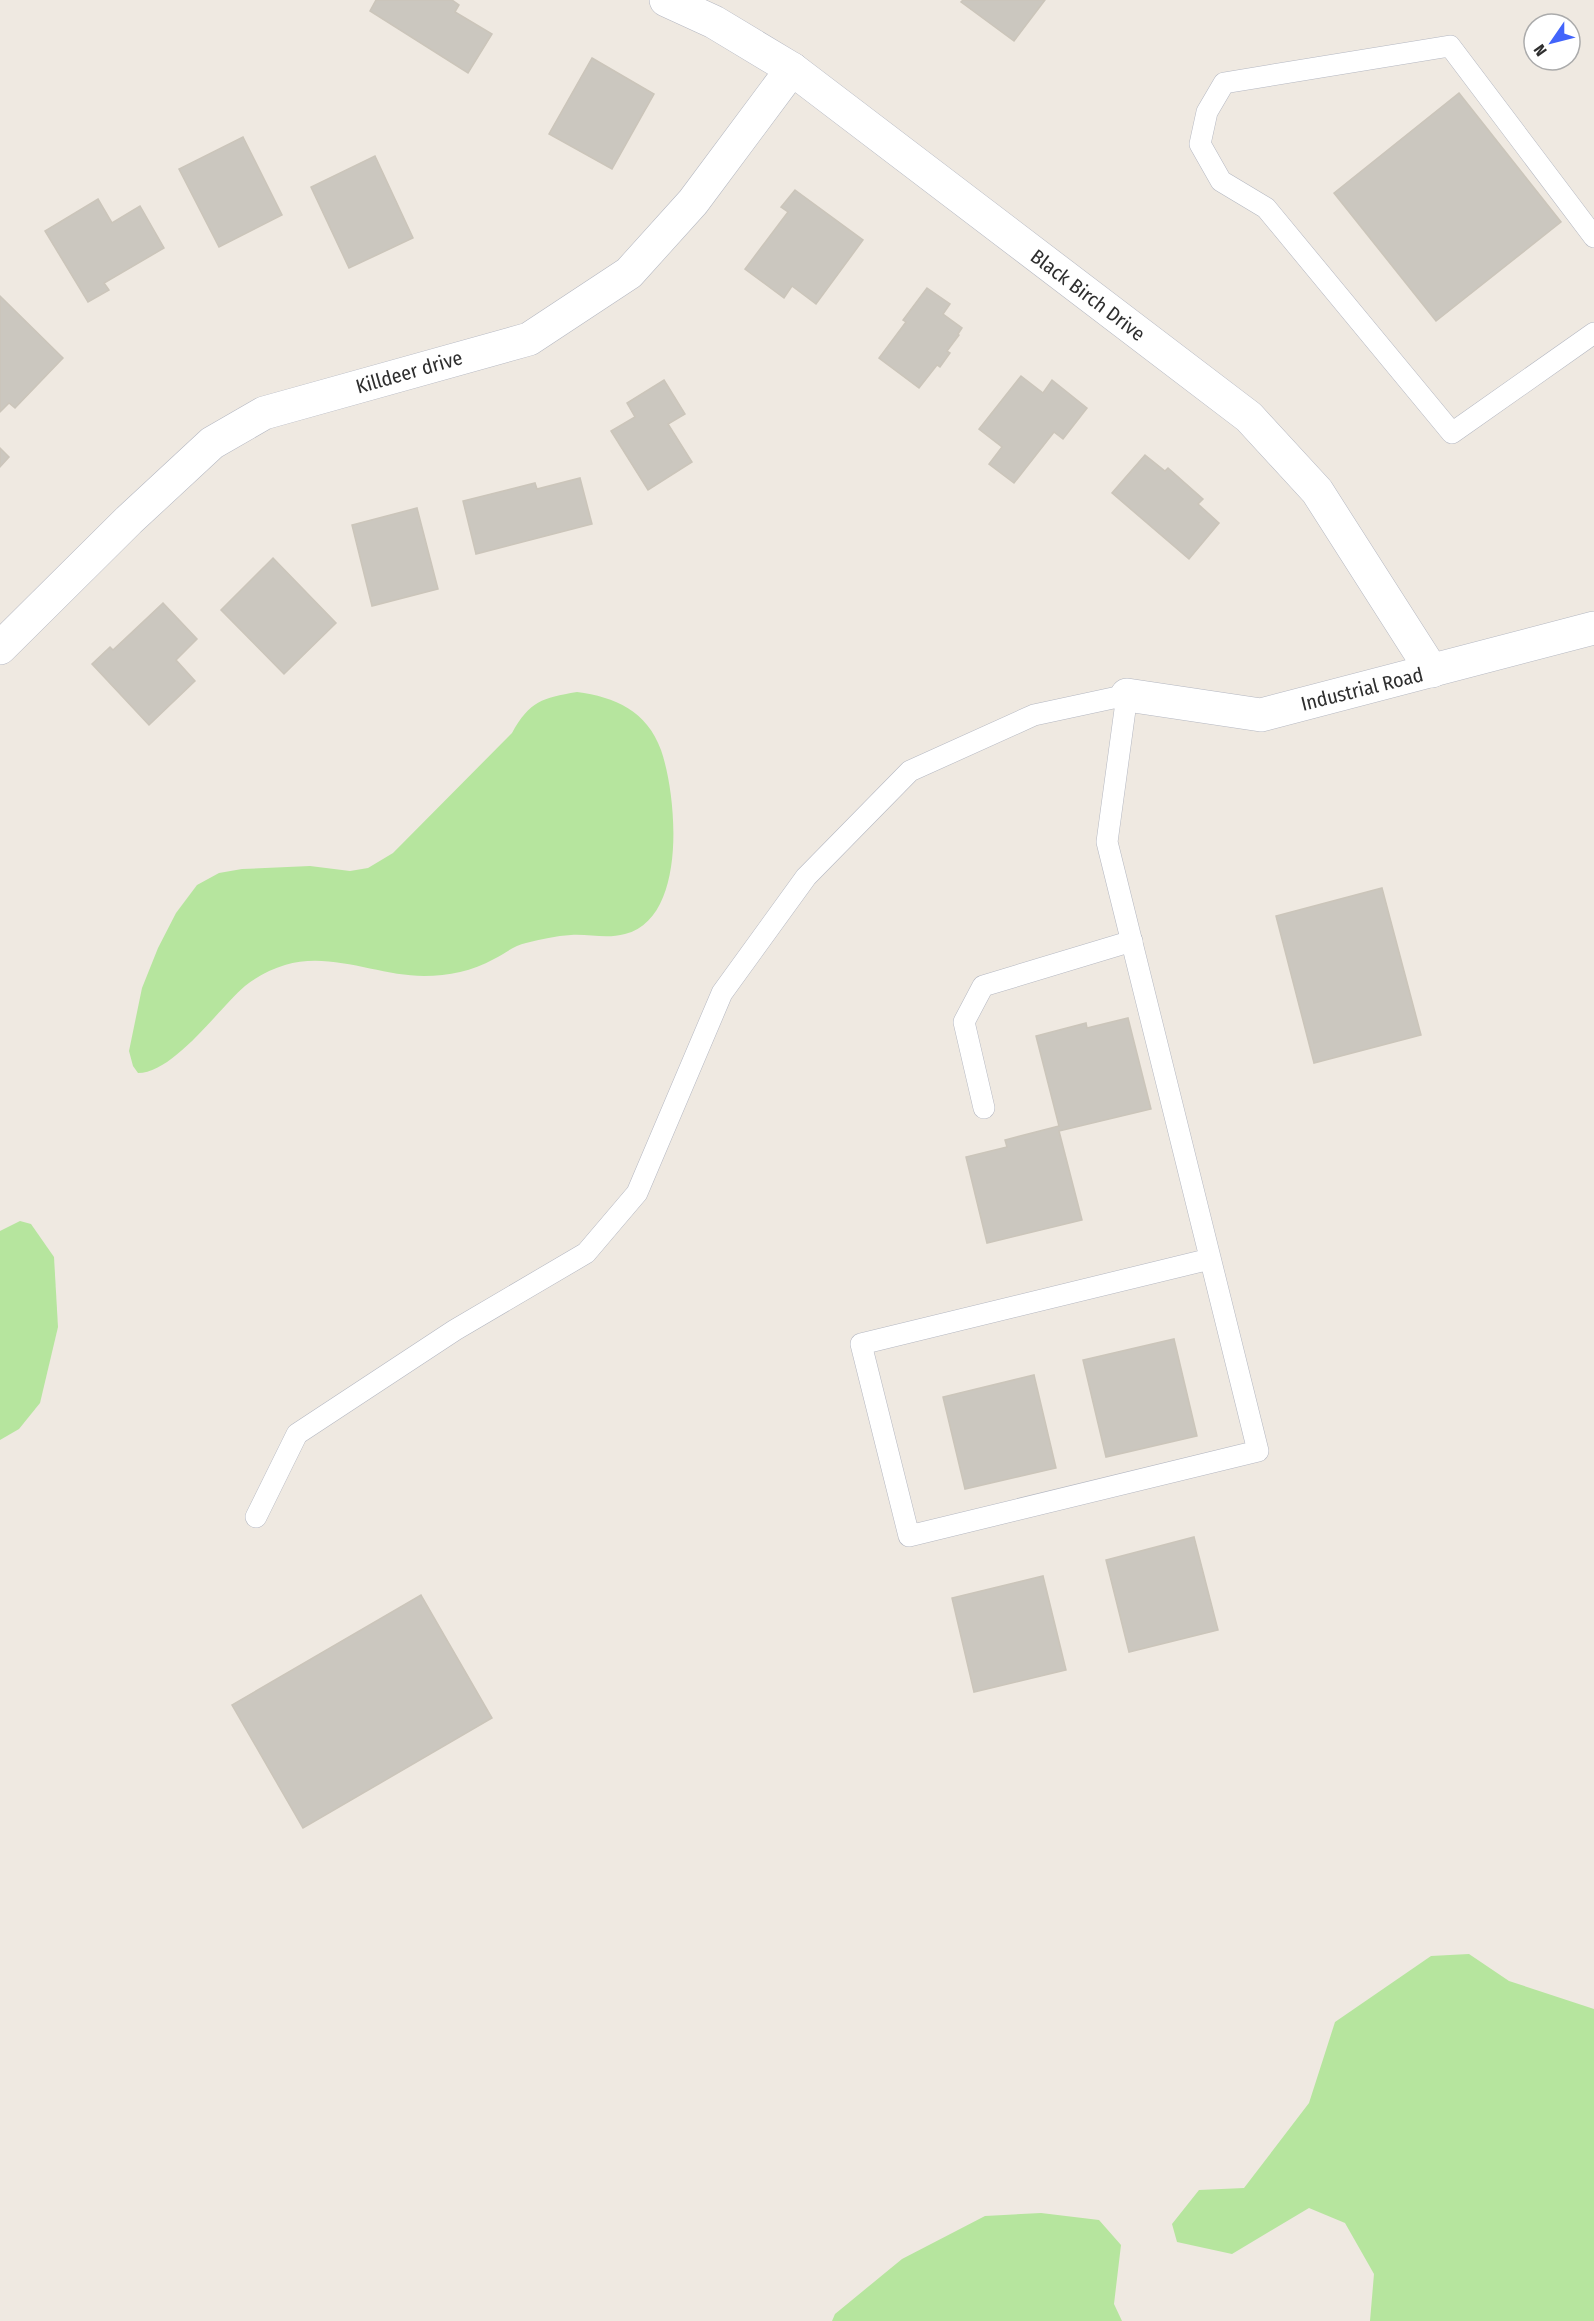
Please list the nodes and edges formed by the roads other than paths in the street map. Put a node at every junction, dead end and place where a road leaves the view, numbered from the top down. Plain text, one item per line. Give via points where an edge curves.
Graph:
1 (666, 0) edge
2 (792, 69) junction
3 (1594, 237) edge
4 (1594, 333) edge
5 (1594, 628) edge
6 (0, 648) edge
7 (1432, 671) junction
8 (1127, 694) junction
9 (1132, 941) junction
10 (984, 1108) dead end
11 (1210, 1259) junction
12 (256, 1517) dead end

1 - 2 street, Black Birch Drive via 714,22
2 - 6 street, Killdeer drive via 693,202 629,273 529,339 264,413 212,443
2 - 7 street, Black Birch Drive via 1249,417 1317,491
3 - 4 lane via 1450,46 1224,83 1207,112 1200,144 1221,181 1266,208 1452,433
5 - 7 street, Industrial Road
7 - 8 street, Industrial Road via 1261,715
8 - 9 lane via 1107,842
8 - 12 lane via 1034,715 910,771 806,877 722,993 637,1193 586,1252 455,1330 297,1434
9 - 10 lane via 983,986 964,1022
9 - 11 lane
11 - 11 lane via 1258,1451 909,1536 861,1344

